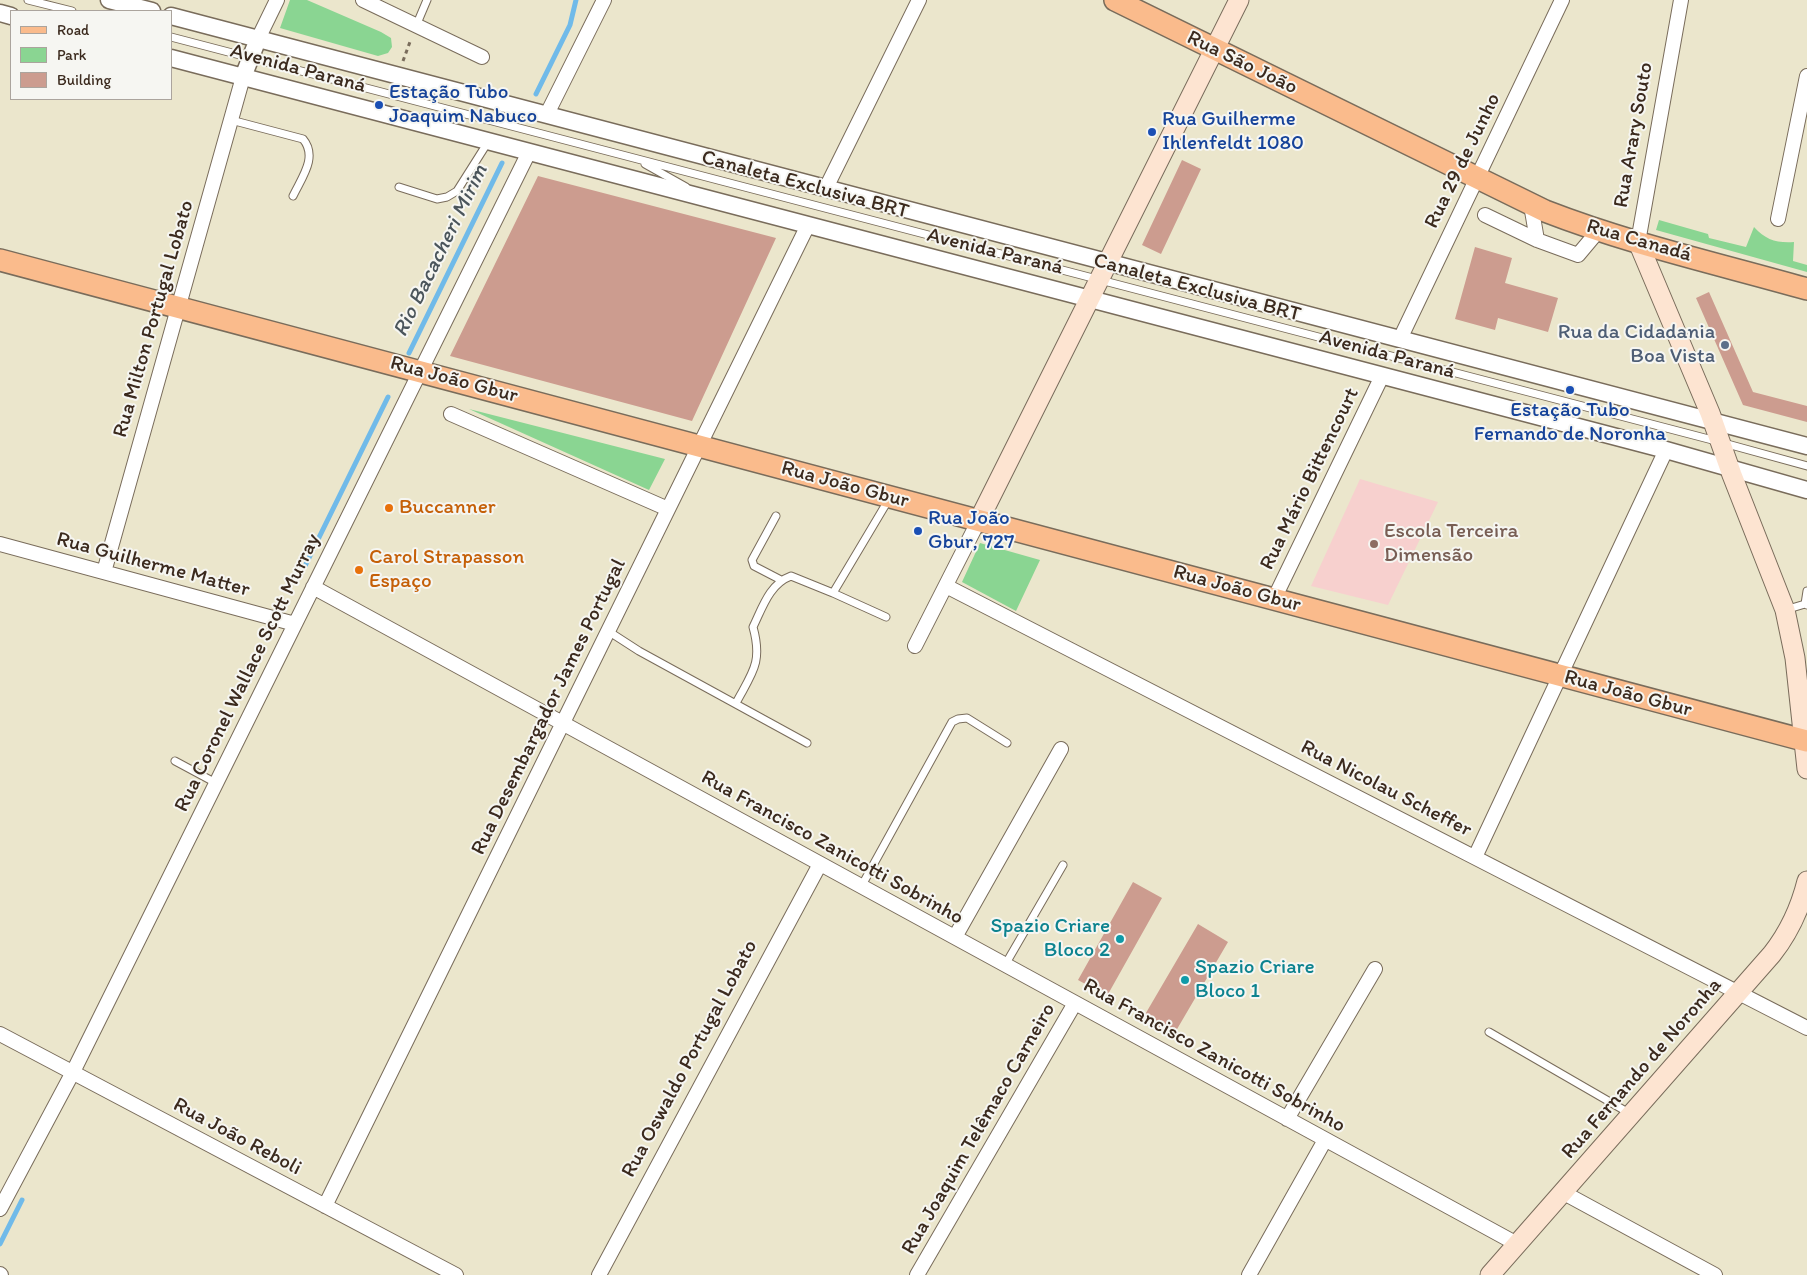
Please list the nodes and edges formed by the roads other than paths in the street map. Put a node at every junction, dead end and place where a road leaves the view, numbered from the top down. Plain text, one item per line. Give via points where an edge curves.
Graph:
1 (28, 0) edge
2 (109, 0) edge
3 (277, 0) edge
4 (363, 0) edge
5 (427, 0) edge
6 (604, 0) edge
7 (919, 0) edge
8 (1115, 0) edge
9 (1239, 0) edge
10 (1562, 0) edge
11 (1681, 0) edge
12 (68, 10) edge
13 (148, 10) edge
14 (172, 16) edge
15 (416, 26) junction
16 (172, 37) edge
17 (258, 39) junction
18 (1215, 49) junction
19 (482, 57) dead end
20 (172, 58) edge
21 (250, 58) junction
22 (243, 76) junction
23 (1807, 76) edge
24 (547, 114) junction
25 (230, 120) junction
26 (488, 142) junction
27 (529, 152) junction
28 (636, 159) junction
29 (1476, 178) junction
30 (399, 187) dead end
31 (826, 188) junction
32 (293, 196) dead end
33 (710, 200) junction
34 (1531, 204) junction
35 (1485, 215) dead end
36 (1778, 219) dead end
37 (808, 226) junction
38 (1599, 230) junction
39 (1537, 240) junction
40 (1638, 242) junction
41 (0, 260) edge
42 (1108, 262) junction
43 (1099, 280) junction
44 (1807, 289) edge
45 (1090, 298) junction
46 (178, 307) junction
47 (1400, 339) junction
48 (420, 371) junction
49 (1382, 376) junction
50 (451, 414) dead end
51 (1713, 422) junction
52 (1720, 442) junction
53 (699, 446) junction
54 (1807, 446) edge
55 (1666, 450) junction
56 (1807, 466) edge
57 (1730, 469) junction
58 (1807, 490) edge
59 (890, 497) junction
60 (668, 509) junction
61 (776, 516) dead end
62 (979, 520) junction
63 (0, 544) edge
64 (104, 572) junction
65 (781, 580) junction
66 (946, 586) junction
67 (313, 587) junction
68 (1807, 591) edge
69 (833, 593) junction
70 (1274, 599) junction
71 (1806, 604) edge
72 (1785, 610) junction
73 (886, 618) dead end
74 (295, 624) junction
75 (608, 631) junction
76 (915, 646) dead end
77 (1560, 676) junction
78 (736, 703) junction
79 (563, 724) junction
80 (1806, 741) edge
81 (807, 743) dead end
82 (1007, 743) dead end
83 (1061, 749) dead end
84 (175, 761) dead end
85 (1807, 769) edge
86 (216, 783) junction
87 (1475, 857) junction
88 (820, 864) junction
89 (1063, 864) dead end
90 (1807, 881) edge
91 (861, 887) junction
92 (954, 938) junction
93 (1005, 965) junction
94 (1375, 969) dead end
95 (1739, 993) junction
96 (1075, 1004) junction
97 (1807, 1028) edge
98 (1489, 1032) dead end
99 (0, 1034) edge
100 (73, 1072) junction
101 (1632, 1114) junction
102 (1287, 1119) junction
103 (1325, 1140) junction
104 (1564, 1193) junction
105 (1, 1205) edge
106 (325, 1206) junction
107 (1517, 1244) junction
108 (456, 1275) edge
109 (599, 1275) edge
110 (917, 1275) edge
111 (1249, 1275) edge
112 (1490, 1275) edge
113 (1715, 1275) edge

1 - 12 lane
2 - 13 street
3 - 17 street
4 - 15 street
5 - 15 lane
6 - 24 street
7 - 31 street
8 - 18 main road, Rua São João
9 - 18 main road
10 - 29 street, Rua 29 de Junho
11 - 40 street, Rua Arary Souto
14 - 17 street, Avenida Paraná
15 - 19 street
16 - 21 lane, Canaleta Exclusiva BRT
17 - 21 street
17 - 24 street, Avenida Paraná
18 - 29 main road, Rua São João
18 - 42 main road
20 - 22 street, Avenida Paraná
21 - 22 street
21 - 28 lane, Canaleta Exclusiva BRT
22 - 25 street, Rua Milton Portugal Lobato
22 - 26 street, Avenida Paraná
23 - 36 street
24 - 31 street, Avenida Paraná
25 - 32 lane via 303,139 311,156
25 - 46 street, Rua Milton Portugal Lobato
26 - 27 street, Avenida Paraná
26 - 30 lane via 457,191 447,197 437,199
27 - 33 street, Avenida Paraná
27 - 48 street, Rua Coronel Wallace Scott Murray
28 - 33 lane
28 - 43 lane, Canaleta Exclusiva BRT
29 - 34 main road, Rua Canadá
29 - 47 street, Rua 29 de Junho
31 - 42 street, Avenida Paraná
33 - 37 street, Avenida Paraná
34 - 38 main road, Rua Canadá
34 - 39 street
35 - 39 street
37 - 45 street, Avenida Paraná
37 - 53 street, Rua Desembargador James Portugal
38 - 39 street via 1578,255
38 - 40 main road, Rua Canadá
40 - 44 main road, Rua Canadá
40 - 51 main road
41 - 46 main road, Rua João Gbur
42 - 43 main road
42 - 47 street, Avenida Paraná
43 - 45 main road
43 - 52 lane, Canaleta Exclusiva BRT
45 - 49 street, Avenida Paraná
45 - 62 main road
46 - 48 main road, Rua João Gbur
46 - 64 street, Rua Milton Portugal Lobato
47 - 51 street, Avenida Paraná
48 - 53 main road, Rua João Gbur
48 - 67 street, Rua Coronel Wallace Scott Murray
49 - 55 street, Avenida Paraná
49 - 70 street, Rua Mário Bittencourt
50 - 60 street
51 - 52 main road
51 - 54 street, Avenida Paraná
52 - 56 lane, Canaleta Exclusiva BRT
52 - 57 main road
53 - 59 main road, Rua João Gbur
53 - 60 street, Rua Desembargador James Portugal
55 - 57 street, Avenida Paraná
55 - 77 street
57 - 58 street, Avenida Paraná
57 - 72 main road
59 - 62 main road, Rua João Gbur
59 - 69 lane
60 - 75 street, Rua Desembargador James Portugal
61 - 65 lane via 752,560 754,566
62 - 66 street
62 - 70 main road, Rua João Gbur
63 - 64 street, Rua Guilherme Matter
64 - 74 street, Rua Guilherme Matter
65 - 69 lane via 791,576
65 - 78 lane via 772,589 753,628 758,644 756,664
66 - 76 street
66 - 87 street, Rua Nicolau Scheffer
67 - 74 street, Rua Coronel Wallace Scott Murray
67 - 79 street, Rua Francisco Zanicotti Sobrinho
68 - 71 lane
69 - 73 lane
70 - 77 main road, Rua João Gbur
71 - 72 lane
72 - 80 main road
74 - 86 street, Rua Coronel Wallace Scott Murray
75 - 78 lane
75 - 79 street, Rua Desembargador James Portugal
77 - 80 main road, Rua João Gbur
77 - 87 street
78 - 81 lane
79 - 88 street, Rua Francisco Zanicotti Sobrinho
79 - 106 street, Rua Desembargador James Portugal
80 - 85 main road
82 - 91 lane via 967,718 952,722
83 - 92 street
84 - 86 lane
86 - 100 street, Rua Coronel Wallace Scott Murray
87 - 95 street, Rua Nicolau Scheffer
88 - 91 street, Rua Francisco Zanicotti Sobrinho
88 - 109 street, Rua Oswaldo Portugal Lobato
89 - 93 lane
90 - 95 main road, Rua Fernando de Noronha via 1798,912 1782,941
91 - 92 street, Rua Francisco Zanicotti Sobrinho
92 - 93 street, Rua Francisco Zanicotti Sobrinho
93 - 96 street, Rua Francisco Zanicotti Sobrinho
94 - 102 street
95 - 97 street, Rua Nicolau Scheffer
95 - 101 main road, Rua Fernando de Noronha
96 - 102 street, Rua Francisco Zanicotti Sobrinho
96 - 110 street, Rua Joaquim Telêmaco Carneiro
98 - 101 lane
99 - 100 street, Rua João Reboli
100 - 105 street, Rua Coronel Wallace Scott Murray
100 - 106 street, Rua João Reboli
101 - 104 main road, Rua Fernando de Noronha
102 - 103 street, Rua Francisco Zanicotti Sobrinho
103 - 107 street, Rua Francisco Zanicotti Sobrinho
103 - 111 street
104 - 107 main road, Rua Fernando de Noronha
104 - 113 street
106 - 108 street, Rua João Reboli
107 - 112 main road, Rua Fernando de Noronha

